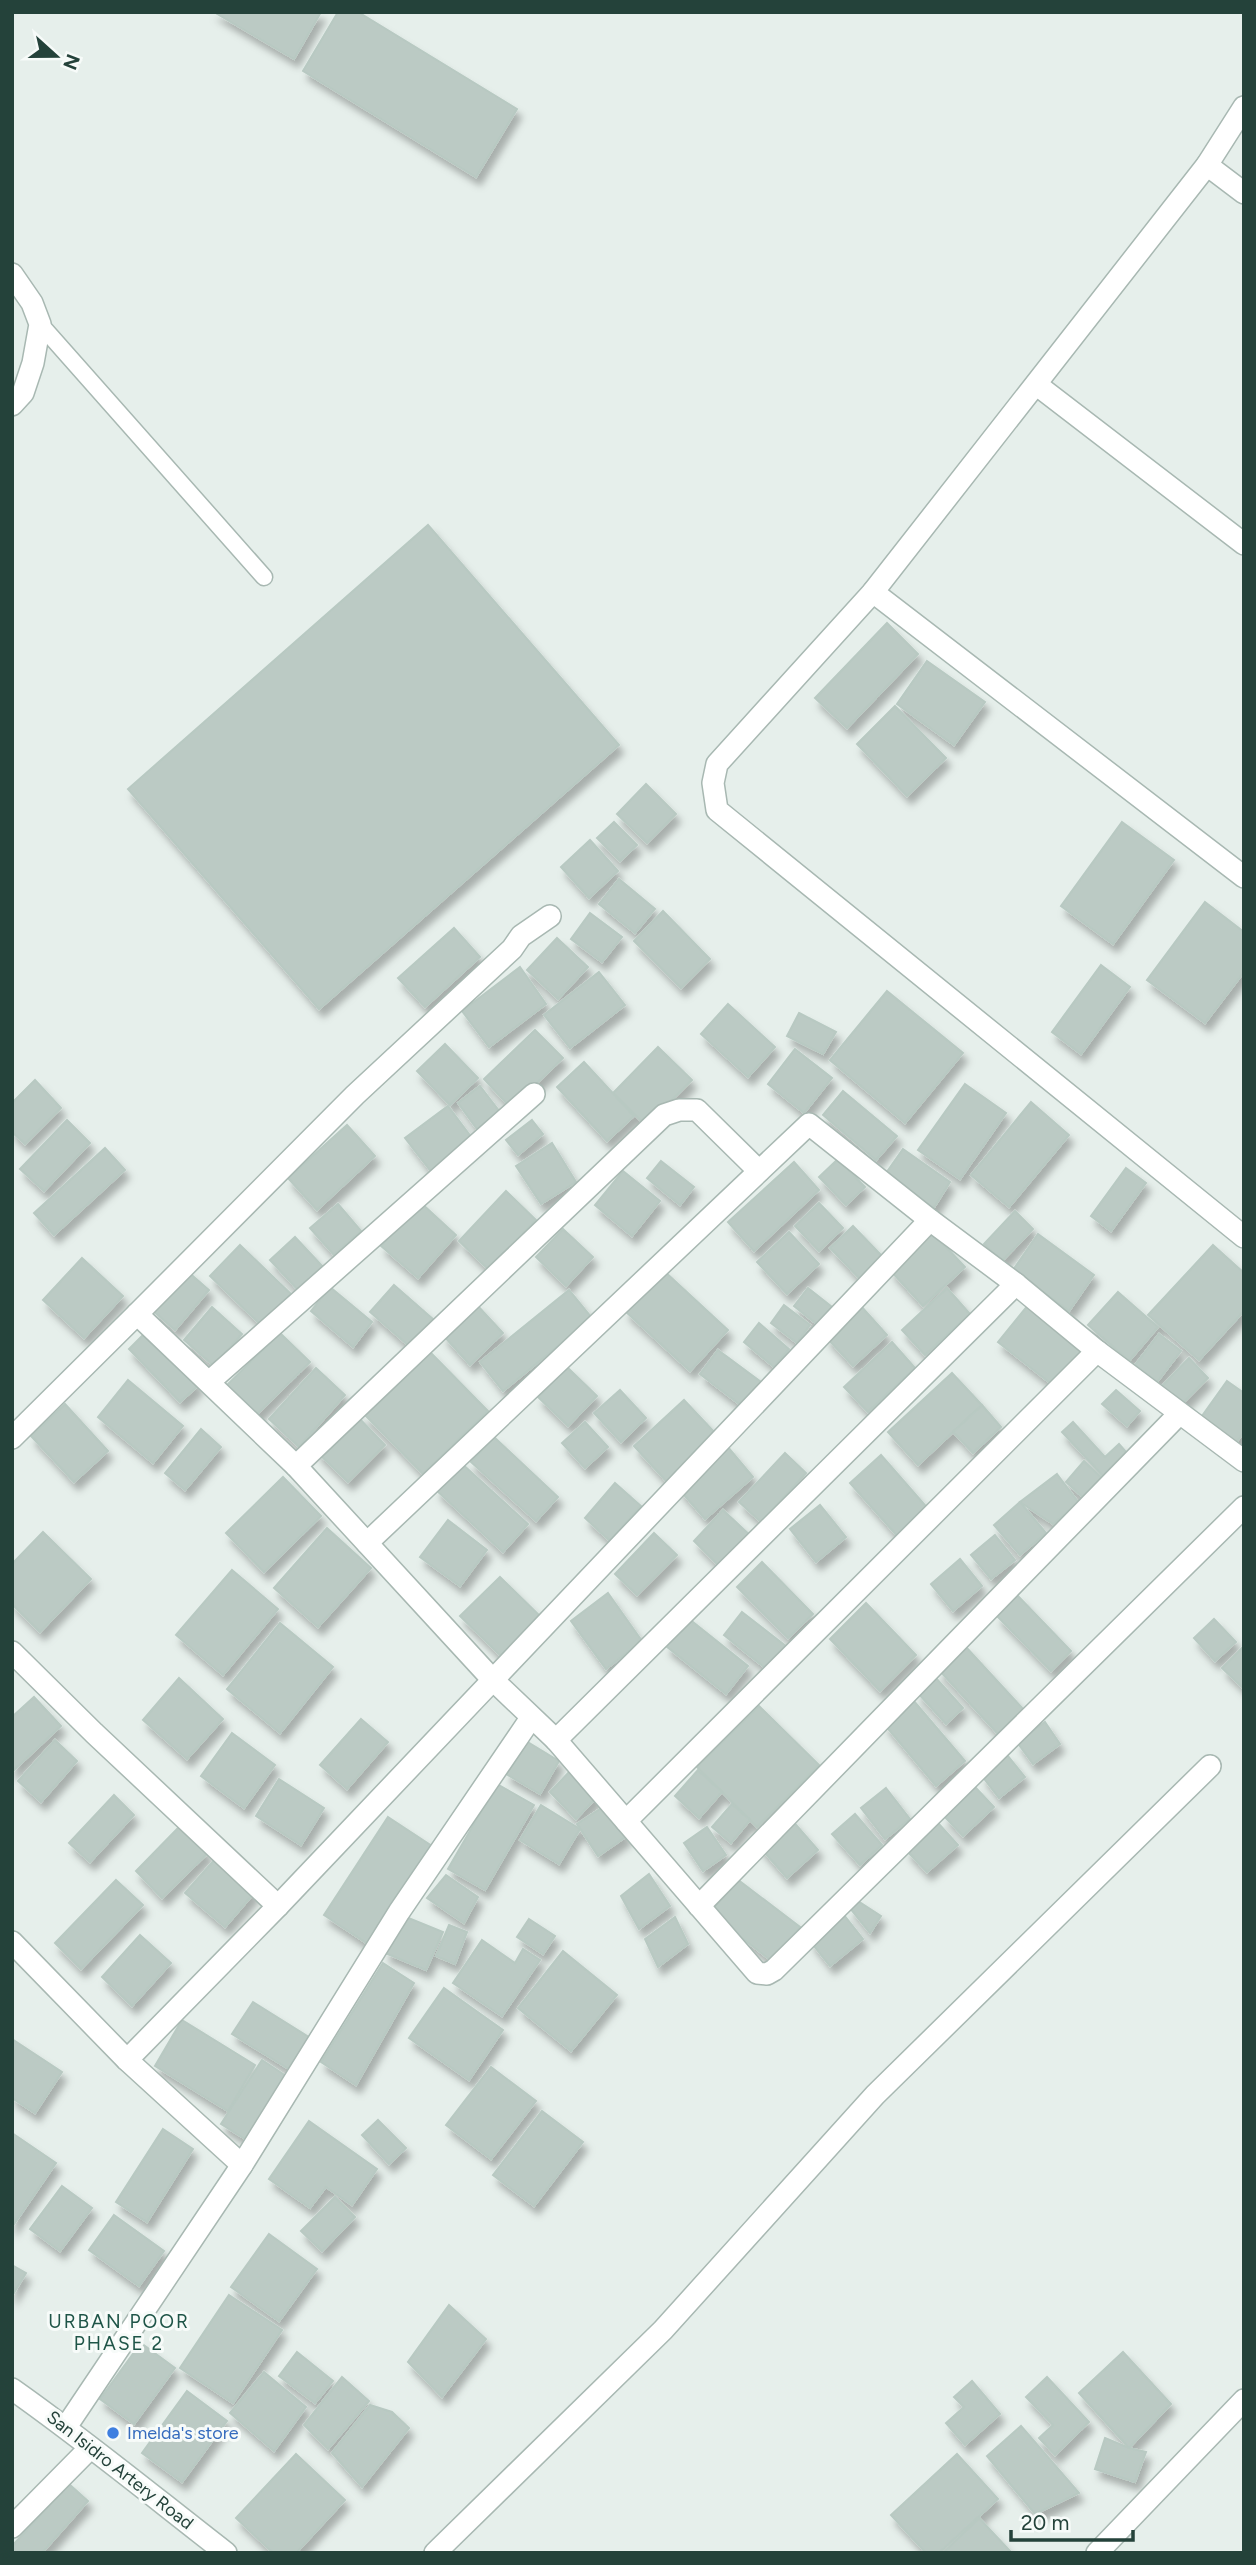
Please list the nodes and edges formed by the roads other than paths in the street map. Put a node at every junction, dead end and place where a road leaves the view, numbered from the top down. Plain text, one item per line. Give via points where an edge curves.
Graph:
1 (1244, 107) edge
2 (1207, 165) junction
3 (1244, 193) edge
4 (12, 274) edge
5 (40, 324) junction
6 (1037, 385) junction
7 (12, 405) edge
8 (1244, 544) edge
9 (264, 577) dead end
10 (873, 592) junction
11 (1244, 877) edge
12 (550, 916) dead end
13 (534, 1094) dead end
14 (759, 1171) junction
15 (930, 1220) junction
16 (1244, 1237) edge
17 (1016, 1284) junction
18 (137, 1314) junction
19 (1097, 1351) junction
20 (209, 1382) junction
21 (1179, 1414) junction
22 (12, 1438) edge
23 (1244, 1461) edge
24 (296, 1466) junction
25 (1244, 1507) edge
26 (367, 1543) junction
27 (12, 1652) edge
28 (492, 1679) junction
29 (531, 1718) junction
30 (556, 1740) junction
31 (1210, 1766) dead end
32 (626, 1821) junction
33 (278, 1906) junction
34 (699, 1906) junction
35 (12, 1942) edge
36 (127, 2060) junction
37 (242, 2165) junction
38 (12, 2389) edge
39 (1244, 2400) edge
40 (66, 2427) junction
41 (90, 2448) junction
42 (12, 2527) edge
43 (226, 2553) edge
44 (435, 2553) edge
45 (1097, 2553) edge

1 - 2 street
2 - 3 street
2 - 6 street
4 - 5 street
5 - 7 street via 23,393
5 - 9 lane
6 - 8 street
6 - 10 street
10 - 11 street
10 - 16 street via 716,764 713,783 718,810
12 - 18 street via 521,936 355,1095
13 - 20 street
14 - 15 street via 809,1124
14 - 24 street via 697,1110 664,1115
14 - 26 street
15 - 17 street
15 - 28 street
17 - 19 street
17 - 30 street
18 - 20 street
18 - 22 street
19 - 21 street
19 - 32 street
20 - 24 street
21 - 23 street
21 - 34 street
24 - 26 street
25 - 34 street via 775,1970 757,1973
26 - 28 street
27 - 33 street
28 - 29 street
28 - 33 street
29 - 30 street
29 - 37 street via 398,1912
30 - 32 street
31 - 44 street via 875,2095 663,2330
32 - 34 street
33 - 36 street
35 - 36 street
36 - 37 street
37 - 40 street
38 - 40 street, San Isidro Artery Road
39 - 45 street
40 - 41 street, San Isidro Artery Road
41 - 42 street
41 - 43 street, San Isidro Artery Road

